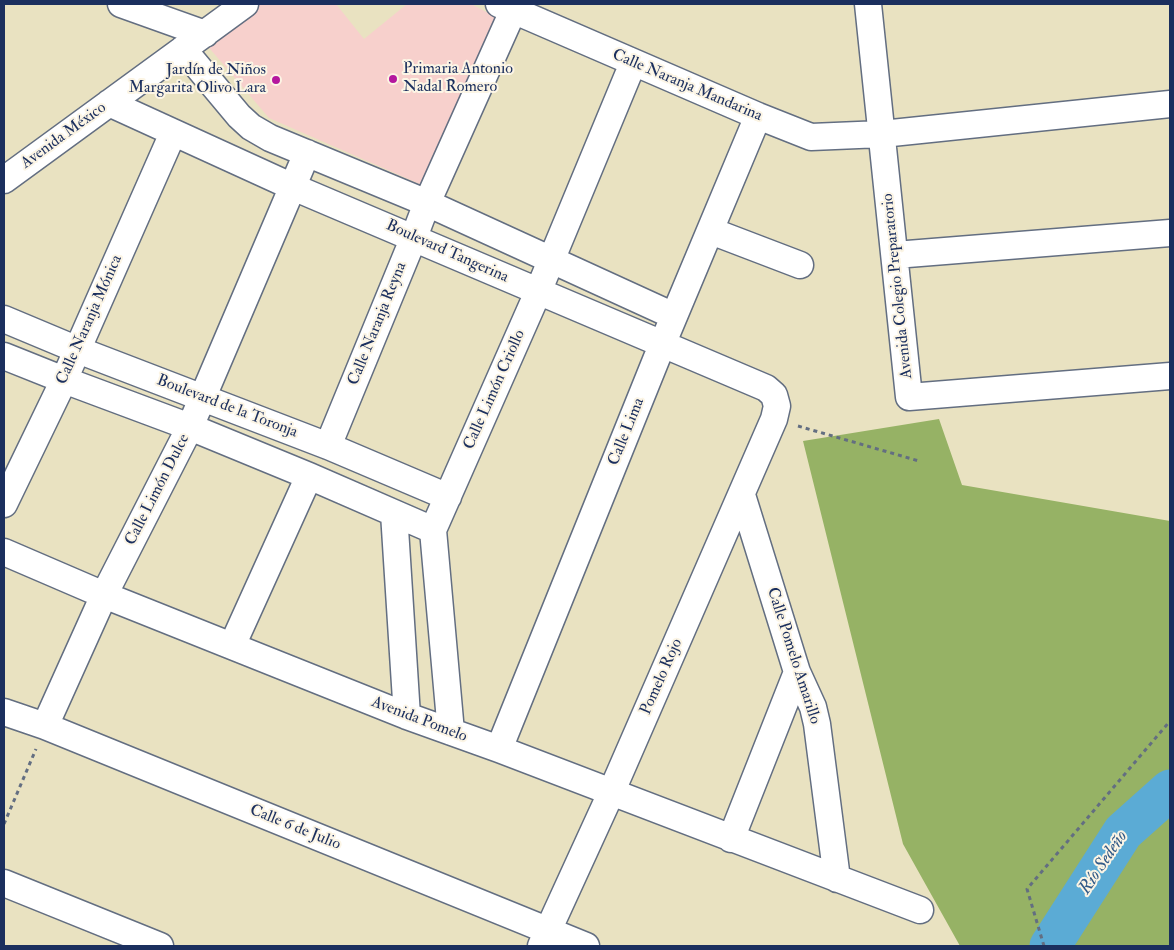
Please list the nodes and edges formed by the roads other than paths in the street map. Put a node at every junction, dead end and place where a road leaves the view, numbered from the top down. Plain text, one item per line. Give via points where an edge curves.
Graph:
1 (121, 4) edge
2 (245, 4) edge
3 (868, 4) edge
4 (506, 7) edge
5 (204, 34) junction
6 (183, 49) junction
7 (633, 63) junction
8 (109, 103) junction
9 (1170, 104) edge
10 (758, 116) junction
11 (173, 133) junction
12 (882, 134) junction
13 (307, 153) junction
14 (4, 180) edge
15 (292, 187) junction
16 (427, 203) junction
17 (711, 231) junction
18 (1170, 233) edge
19 (414, 237) junction
20 (895, 255) junction
21 (552, 260) junction
22 (800, 265) dead end
23 (538, 292) junction
24 (674, 316) junction
25 (4, 319) edge
26 (662, 345) junction
27 (78, 350) junction
28 (4, 356) edge
29 (1170, 376) edge
30 (64, 380) junction
31 (204, 397) junction
32 (777, 406) joint
33 (190, 427) junction
34 (328, 446) junction
35 (309, 476) junction
36 (742, 495) junction
37 (448, 496) junction
38 (4, 504) edge
39 (394, 513) junction
40 (433, 530) junction
41 (4, 552) edge
42 (104, 595) junction
43 (232, 646) junction
44 (797, 672) junction
45 (4, 712) edge
46 (407, 716) junction
47 (45, 726) junction
48 (451, 732) junction
49 (499, 749) junction
50 (611, 792) junction
51 (731, 838) junction
52 (837, 879) junction
53 (4, 883) edge
54 (920, 910) dead end
55 (544, 938) edge
56 (160, 946) edge
57 (586, 946) edge

1 - 5 street
2 - 5 street, Avenida México
3 - 12 street, Avenida Colegio Preparatorio
4 - 7 street, Calle Naranja Mandarina
4 - 16 street, Calle Naranja Reyna
5 - 6 street, Avenida México
6 - 8 street, Avenida México
6 - 13 street via 251,127
7 - 10 street, Calle Naranja Mandarina
7 - 21 street, Calle Limón Criollo
8 - 11 street, Boulevard Tangerina
8 - 14 street, Avenida México
9 - 12 street, Calle Naranja Mandarina
10 - 12 street, Calle Naranja Mandarina via 811,137
10 - 17 street, Calle Lima
11 - 15 street, Boulevard Tangerina
11 - 27 street, Calle Naranja Mónica
12 - 20 street, Avenida Colegio Preparatorio
13 - 15 street, Calle Limón Dulce
13 - 16 street
15 - 19 street, Boulevard Tangerina
15 - 31 street, Calle Limón Dulce
16 - 19 street, Calle Naranja Reyna
16 - 21 street
17 - 22 street
17 - 24 street, Calle Lima
18 - 20 street
19 - 23 street, Boulevard Tangerina
19 - 34 street, Calle Naranja Reyna
20 - 29 street, Avenida Colegio Preparatorio via 910,397
21 - 23 street, Calle Limón Criollo
21 - 24 street
23 - 26 street, Boulevard Tangerina
23 - 37 street, Calle Limón Criollo
24 - 26 street, Calle Lima
25 - 27 street, Boulevard de la Toronja
26 - 32 street, Boulevard Tangerina via 766,388 774,395
26 - 49 street, Calle Lima
27 - 30 street, Calle Naranja Mónica
27 - 31 street, Boulevard de la Toronja
28 - 30 street, Boulevard de la Toronja
30 - 33 street, Boulevard de la Toronja
30 - 38 street, Calle Naranja Mónica
31 - 33 street, Calle Limón Dulce
31 - 34 street, Boulevard de la Toronja
32 - 36 street, Pomelo Rojo
33 - 35 street, Boulevard de la Toronja
33 - 42 street, Calle Limón Dulce
34 - 37 street, Boulevard de la Toronja
35 - 39 street, Boulevard de la Toronja
35 - 43 street
36 - 44 street, Calle Pomelo Amarillo
36 - 50 street, Pomelo Rojo
37 - 40 street, Calle Limón Criollo
39 - 40 street, Boulevard de la Toronja
39 - 46 street
40 - 48 street, Calle Limón Criollo
41 - 42 street, Avenida Pomelo
42 - 43 street, Avenida Pomelo
42 - 47 street, Calle Limón Dulce
43 - 46 street, Avenida Pomelo
44 - 51 street
44 - 52 street, Calle Pomelo Amarillo via 817,724
45 - 47 street, Calle 6 de Julio
46 - 48 street, Avenida Pomelo
47 - 55 street, Calle 6 de Julio
48 - 49 street, Avenida Pomelo
49 - 50 street, Avenida Pomelo
50 - 51 street, Avenida Pomelo
50 - 55 street, Pomelo Rojo
51 - 52 street, Avenida Pomelo
52 - 54 street, Avenida Pomelo
53 - 56 street
55 - 57 street, Calle 6 de Julio

